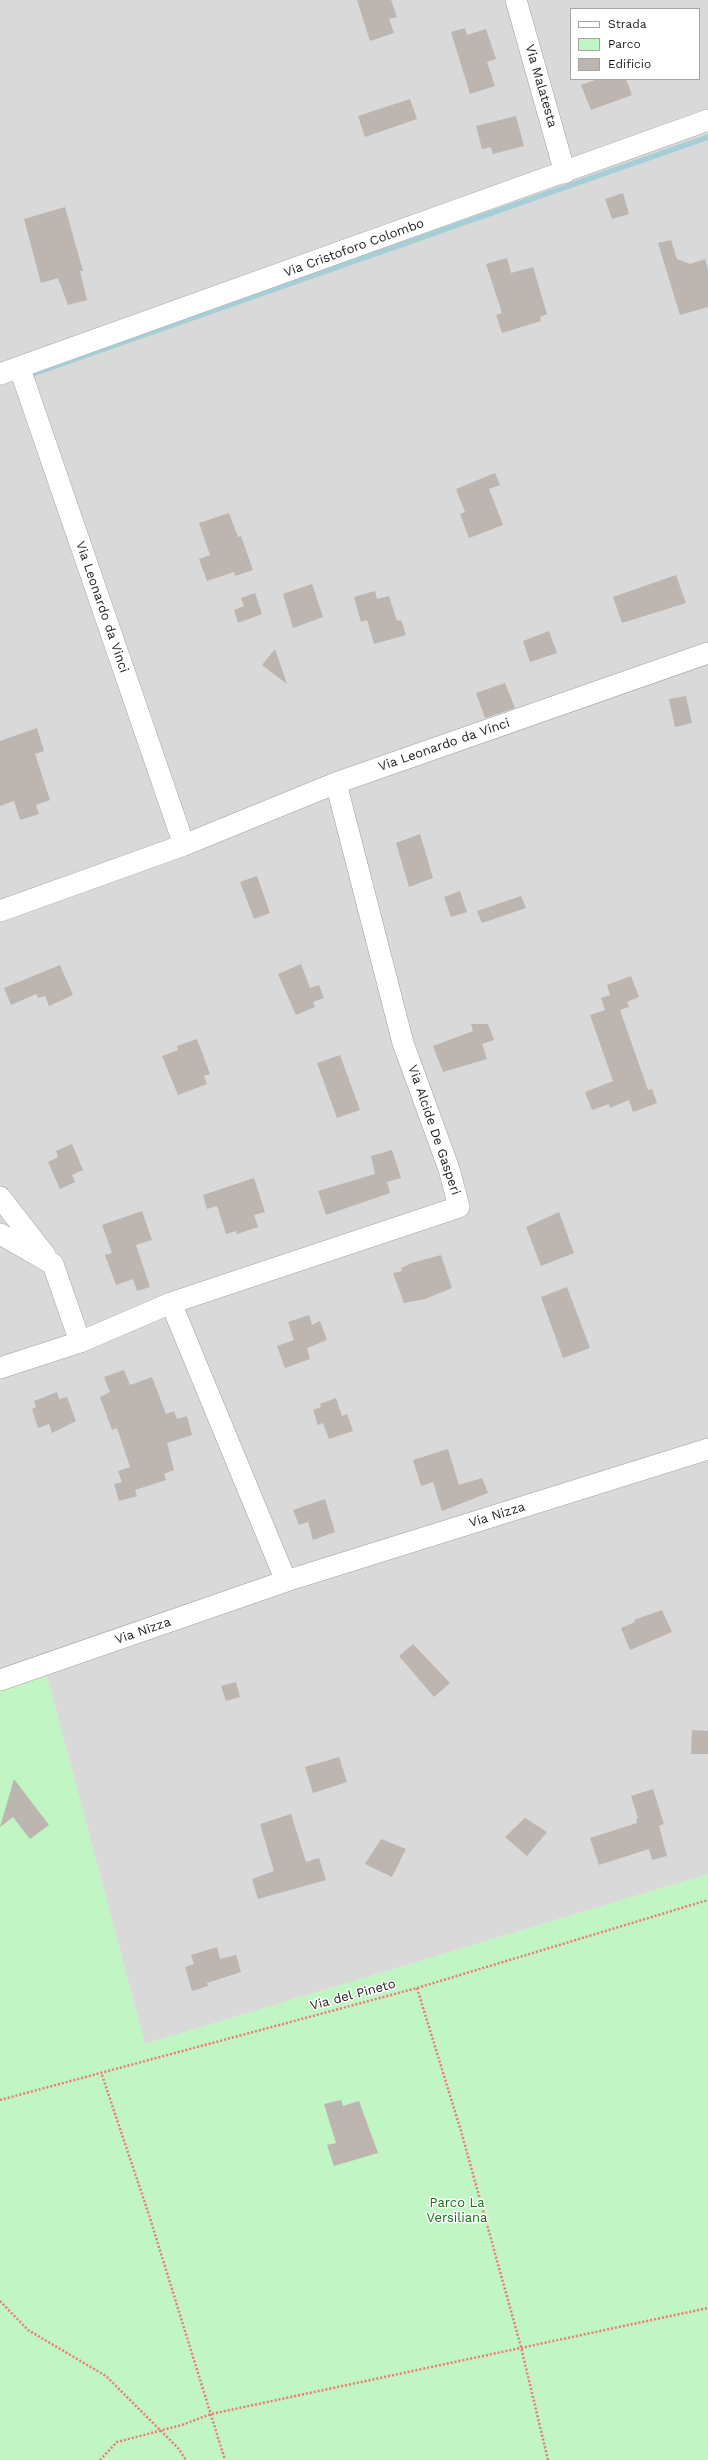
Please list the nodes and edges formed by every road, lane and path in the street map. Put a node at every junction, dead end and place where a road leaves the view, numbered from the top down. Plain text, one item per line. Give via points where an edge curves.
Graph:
1 (516, 0) edge
2 (708, 120) edge
3 (566, 172) junction
4 (0, 374) edge
5 (22, 374) junction
6 (708, 654) edge
7 (336, 783) junction
8 (184, 845) junction
9 (0, 911) edge
10 (0, 1197) edge
11 (0, 1234) edge
12 (53, 1264) junction
13 (171, 1303) junction
14 (80, 1342) junction
15 (0, 1368) edge
16 (708, 1449) edge
17 (286, 1581) junction
18 (0, 1680) edge
19 (708, 1900) edge
20 (417, 1988) junction
21 (102, 2075) junction
22 (0, 2100) edge
23 (0, 2300) edge
24 (708, 2308) edge
25 (521, 2346) junction
26 (211, 2414) junction
27 (160, 2431) junction
28 (100, 2460) edge
29 (186, 2460) edge
30 (225, 2460) edge
31 (548, 2460) edge

1 - 3 street, Via Malatesta
2 - 3 street, Via Cristoforo Colombo
3 - 5 street, Via Cristoforo Colombo
4 - 5 street, Via Cristoforo Colombo
5 - 8 street, Via Leonardo da Vinci
6 - 7 street, Via Leonardo da Vinci
7 - 8 street, Via Leonardo da Vinci
7 - 13 street, Via Alcide De Gasperi via 403,1043 449,1169 459,1207
8 - 9 street, Via Leonardo da Vinci
10 - 12 street
11 - 12 street
12 - 14 street
13 - 14 street
13 - 17 street
14 - 15 street
16 - 17 street, Via Nizza
17 - 18 street, Via Nizza
19 - 20 path, Via del Pineto
20 - 21 path, Via del Pineto
20 - 25 path via 461,2131
21 - 22 path, Via del Pineto
21 - 26 path via 149,2214
23 - 27 path via 28,2330 106,2376
24 - 25 path
25 - 26 path
25 - 31 path
26 - 27 path
26 - 30 path
27 - 28 path via 117,2442
27 - 29 path

